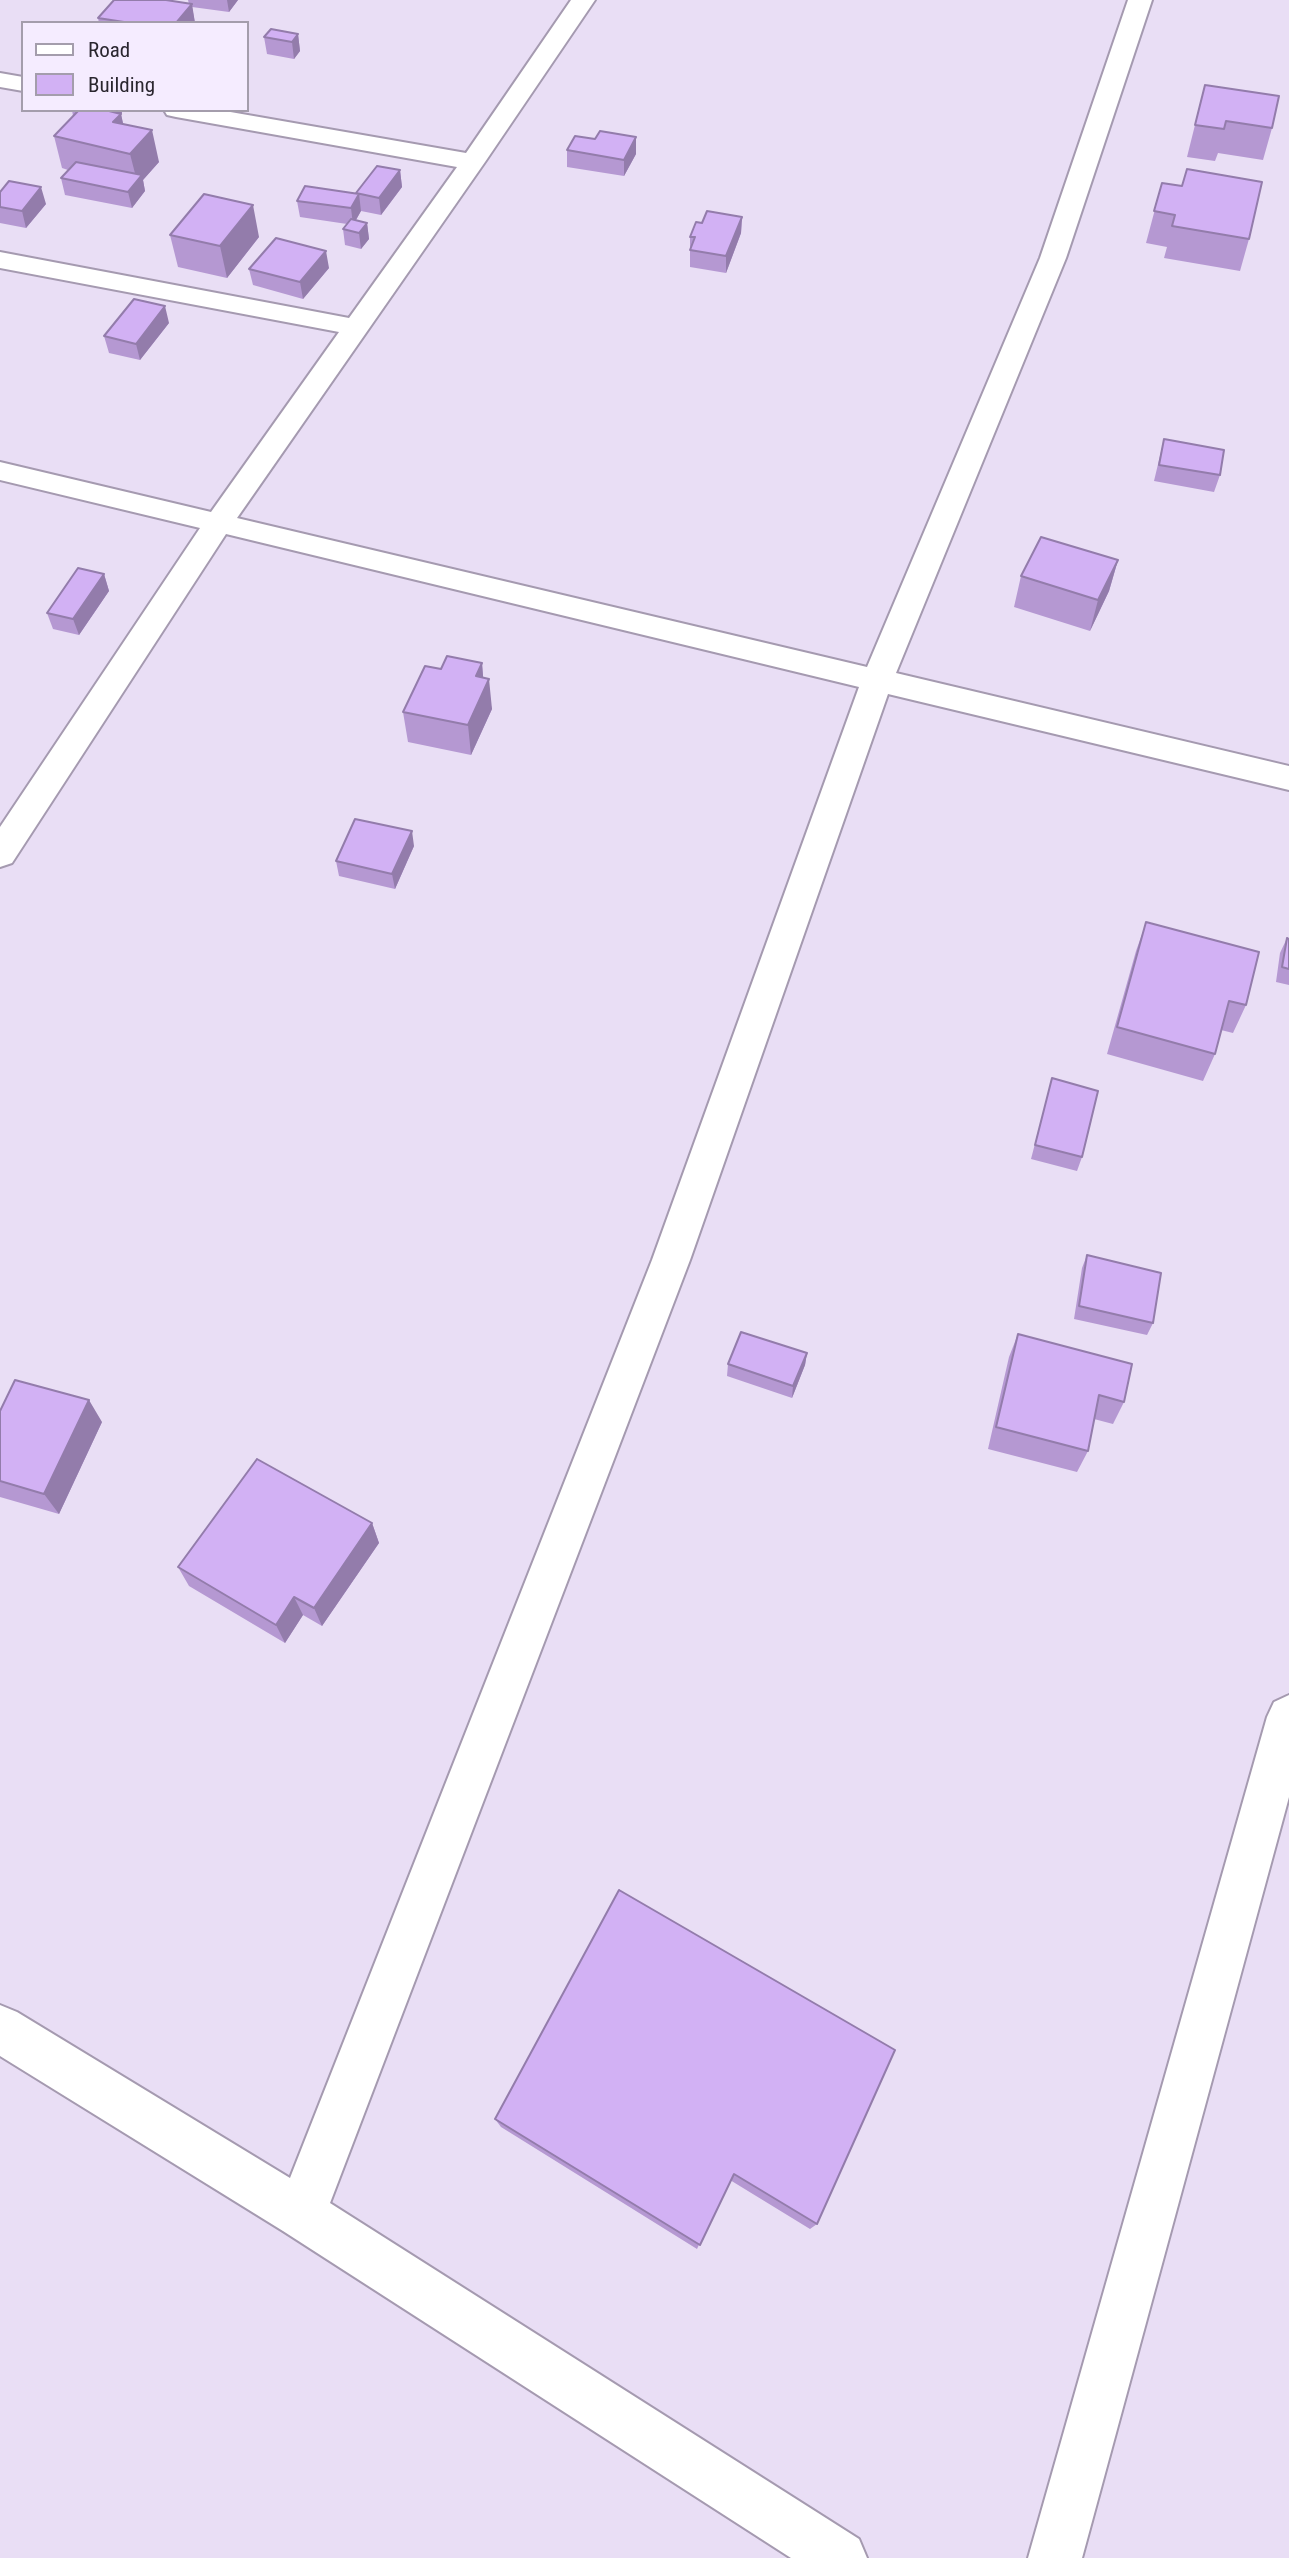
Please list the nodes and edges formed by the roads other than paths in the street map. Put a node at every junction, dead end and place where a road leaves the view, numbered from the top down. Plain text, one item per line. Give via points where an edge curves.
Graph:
1 (583, 0) edge
2 (1140, 0) edge
3 (0, 80) edge
4 (21, 84) edge
5 (187, 112) edge
6 (473, 162) junction
7 (0, 260) edge
8 (355, 327) junction
9 (0, 471) edge
10 (217, 525) junction
11 (877, 681) junction
12 (1289, 778) edge
13 (0, 854) edge
14 (1289, 1717) edge
15 (0, 2029) edge
16 (301, 2213) junction
17 (840, 2558) edge
18 (1055, 2558) edge

1 - 6 street
2 - 11 street via 1053,258
3 - 4 street
5 - 6 street
6 - 8 street
7 - 8 street
8 - 10 street
9 - 10 street
10 - 11 street
10 - 13 street
11 - 12 street
11 - 16 street via 671,1260
14 - 18 street
15 - 16 street
16 - 17 street

